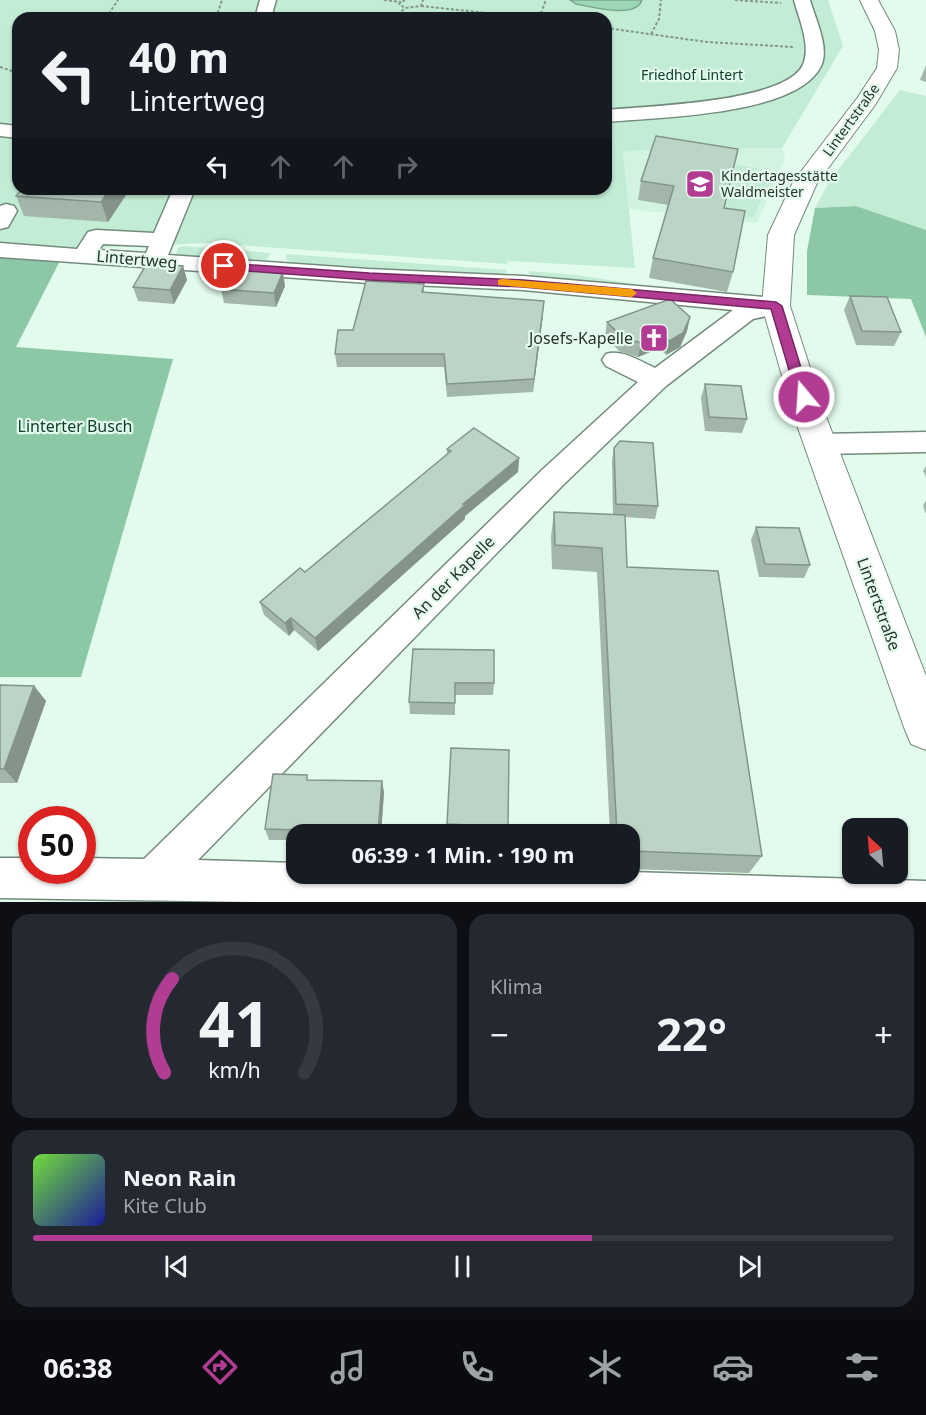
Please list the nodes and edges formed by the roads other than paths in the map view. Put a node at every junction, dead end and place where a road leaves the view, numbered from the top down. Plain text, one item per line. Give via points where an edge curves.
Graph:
1 (868, 0) edge
2 (802, 2) edge
3 (612, 115) edge
4 (182, 195) edge
5 (0, 250) edge
6 (159, 250) junction
7 (776, 306) junction
8 (615, 360) dead end
9 (657, 380) junction
10 (926, 442) edge
11 (820, 444) junction
12 (926, 730) edge
13 (0, 878) edge
14 (152, 879) junction
15 (926, 901) edge

1 - 7 main road, Lintertstraße via 885,31 887,68 805,182 781,236
2 - 3 street via 815,48 813,65 801,80 780,92 743,102
4 - 6 street
5 - 6 street, Lintertweg via 85,255
6 - 7 street, Lintertweg via 369,276 523,283
7 - 9 street, An der Kapelle via 745,314
7 - 11 main road, Lintertstraße
8 - 9 street
9 - 14 street, An der Kapelle via 552,478
10 - 11 street
11 - 12 main road, Lintertstraße
13 - 14 street
14 - 15 street

